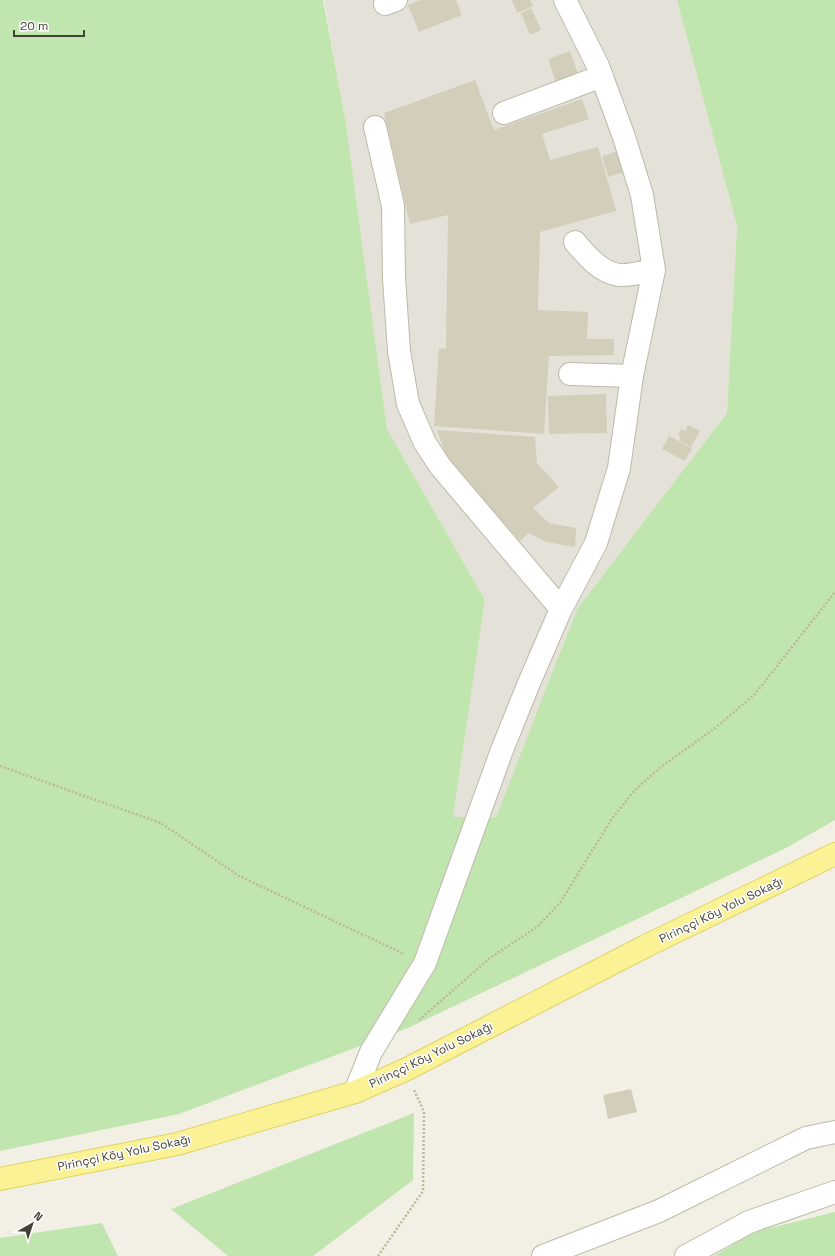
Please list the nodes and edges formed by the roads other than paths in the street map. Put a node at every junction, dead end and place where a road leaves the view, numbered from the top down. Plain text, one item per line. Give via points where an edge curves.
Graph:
1 (565, 0) edge
2 (602, 76) junction
3 (504, 113) dead end
4 (375, 127) dead end
5 (575, 242) dead end
6 (654, 270) junction
7 (570, 374) dead end
8 (632, 376) junction
9 (561, 609) junction
10 (835, 854) edge
11 (355, 1092) junction
12 (835, 1132) edge
13 (0, 1179) edge
14 (835, 1192) edge
15 (543, 1256) edge
16 (686, 1256) edge

1 - 2 lane
2 - 3 lane
2 - 6 lane via 642,195
4 - 9 lane via 393,206 399,351 408,404 425,443 440,466
5 - 6 lane via 596,264 608,271 620,275
6 - 8 lane
7 - 8 lane
8 - 9 lane via 619,468 596,543
9 - 11 lane via 502,750 426,963 371,1052
10 - 11 main road, Pirinççi Köy Yolu Sokağı via 644,947 405,1070
11 - 13 main road, Pirinççi Köy Yolu Sokağı via 177,1144
12 - 15 lane via 806,1138 659,1211
14 - 16 lane via 749,1222

